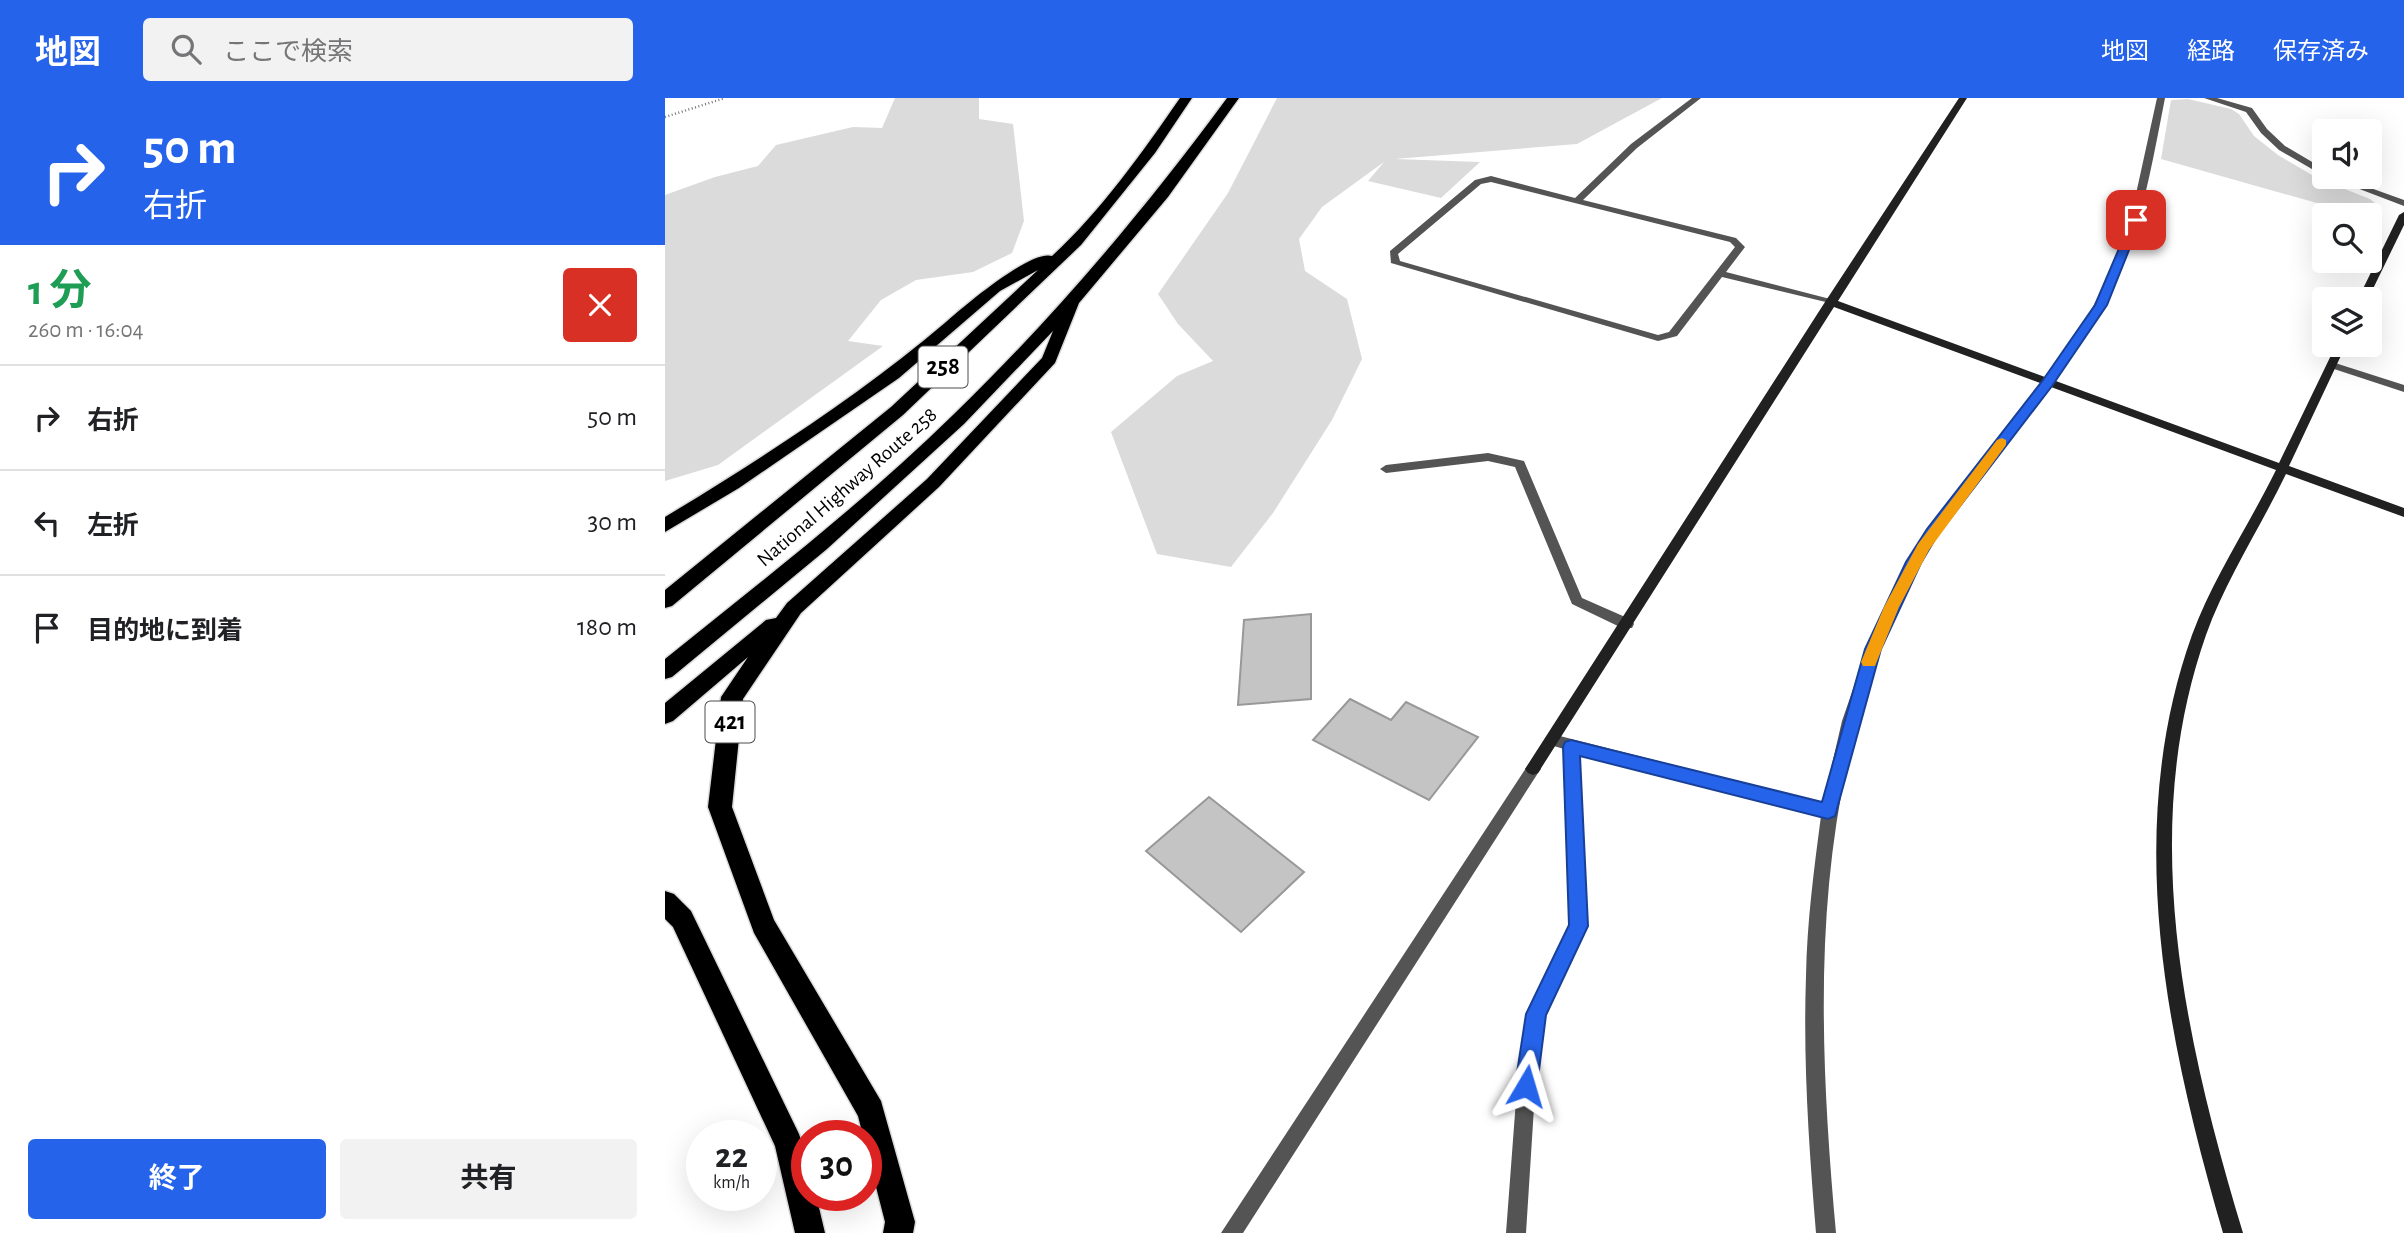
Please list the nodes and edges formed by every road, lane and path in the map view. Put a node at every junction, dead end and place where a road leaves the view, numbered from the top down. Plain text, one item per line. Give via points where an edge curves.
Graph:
1 (726, 98) edge
2 (1186, 98) edge
3 (1233, 98) edge
4 (1697, 98) edge
5 (1963, 98) edge
6 (2161, 98) edge
7 (2208, 98) edge
8 (665, 117) edge
9 (2312, 166) edge
10 (2365, 189) edge
11 (1577, 201) junction
12 (2404, 203) edge
13 (2404, 215) edge
14 (1076, 242) junction
15 (1720, 273) junction
16 (2369, 287) edge
17 (1072, 302) junction
18 (1830, 302) junction
19 (2336, 357) edge
20 (2332, 365) junction
21 (2048, 383) junction
22 (2404, 389) edge
23 (2283, 468) junction
24 (1387, 469) dead end
25 (2404, 513) edge
26 (665, 526) edge
27 (665, 601) edge
28 (794, 608) junction
29 (1627, 624) junction
30 (665, 671) edge
31 (665, 715) edge
32 (1552, 740) junction
33 (1571, 747) junction
34 (1828, 811) junction
35 (665, 902) edge
36 (810, 1233) edge
37 (898, 1233) edge
38 (1231, 1233) edge
39 (1516, 1233) edge
40 (1826, 1233) edge
41 (2233, 1233) edge

1 - 8 path
2 - 14 highway, National Highway Route 258 / 258
3 - 17 highway, National Highway Route 258 / 258 via 1163,194
4 - 11 street via 1666,118
5 - 18 street
6 - 21 street via 2130,237 2101,305
7 - 9 street via 2249,110 2282,148
10 - 12 street
11 - 15 street via 1733,240 1740,247
11 - 15 street via 1491,179 1478,182 1393,253 1396,263 1658,338 1673,334
13 - 16 street
14 - 26 highway via 995,288 893,375
14 - 27 highway, National Highway Route 258 / 258 via 897,411
15 - 18 street
17 - 28 highway, 421 via 1049,360 933,484
17 - 30 highway, National Highway Route 258 / 258 via 958,420 820,544
18 - 21 street
18 - 29 street
19 - 20 street
20 - 22 street
20 - 23 street
21 - 23 street
21 - 34 street via 1932,532 1914,562 1870,660
23 - 25 street
23 - 41 street via 2202,626 2169,750 2165,797 2164,849 2175,984 2188,1067
24 - 29 street via 1488,457 1520,464 1577,601
28 - 31 highway
28 - 37 highway, 421 via 732,697 720,807 764,925 871,1111 900,1222
29 - 32 street
32 - 33 street
32 - 38 street
33 - 34 street
33 - 39 street via 1578,926 1537,1014 1528,1060
34 - 40 street via 1817,920 1814,1042
35 - 36 highway via 682,919 789,1143

